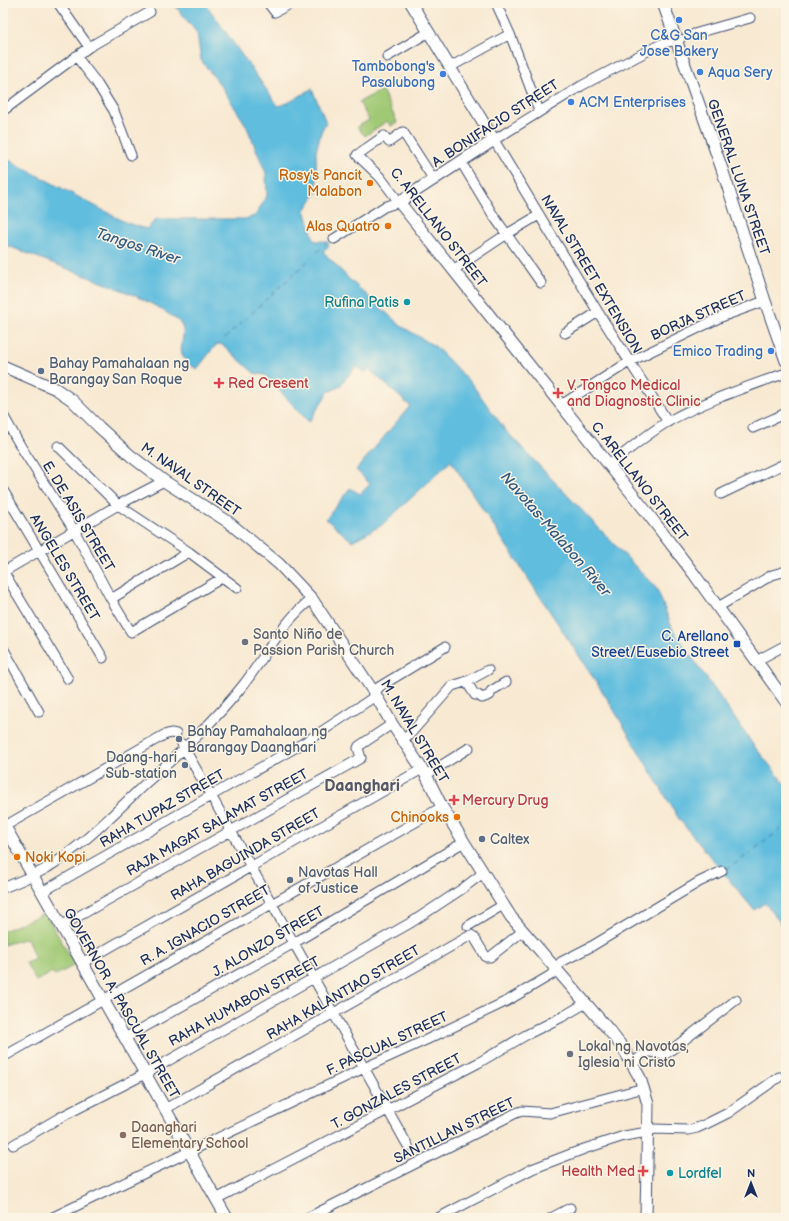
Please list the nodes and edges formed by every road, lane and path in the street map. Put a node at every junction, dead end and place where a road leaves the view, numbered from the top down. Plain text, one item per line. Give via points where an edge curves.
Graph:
1 (58, 3) edge
2 (268, 3) edge
3 (292, 3) edge
4 (411, 3) edge
5 (496, 3) edge
6 (663, 3) edge
7 (150, 12) dead end
8 (750, 18) dead end
9 (429, 32) junction
10 (510, 34) junction
11 (694, 34) tunnel mouth
12 (678, 39) junction
13 (89, 47) junction
14 (76, 56) junction
15 (387, 57) dead end
16 (450, 67) junction
17 (4, 110) edge
18 (539, 111) junction
19 (494, 140) junction
20 (131, 156) dead end
21 (462, 162) junction
22 (434, 180) junction
23 (399, 202) junction
24 (539, 215) junction
25 (507, 234) junction
26 (334, 239) dead end
27 (453, 270) junction
28 (541, 283) dead end
29 (765, 301) junction
30 (598, 312) junction
31 (565, 333) dead end
32 (783, 342) edge
33 (786, 361) edge
34 (629, 362) junction
35 (4, 368) edge
36 (786, 373) edge
37 (561, 404) junction
38 (786, 413) edge
39 (3, 415) edge
40 (668, 422) junction
41 (753, 428) dead end
42 (58, 446) dead end
43 (786, 463) edge
44 (610, 466) junction
45 (164, 481) junction
46 (3, 490) edge
47 (721, 494) dead end
48 (118, 505) junction
49 (74, 530) junction
50 (39, 551) junction
51 (189, 552) junction
52 (3, 571) edge
53 (786, 571) edge
54 (222, 578) junction
55 (237, 588) dead end
56 (111, 599) junction
57 (312, 599) junction
58 (718, 607) junction
59 (786, 645) edge
60 (445, 647) dead end
61 (3, 648) edge
62 (103, 658) dead end
63 (756, 661) junction
64 (488, 670) dead end
65 (68, 679) dead end
66 (466, 681) junction
67 (506, 682) dead end
68 (375, 694) junction
69 (786, 702) edge
70 (39, 712) dead end
71 (392, 724) junction
72 (176, 734) dead end
73 (402, 740) junction
74 (183, 746) junction
75 (470, 748) dead end
76 (424, 772) junction
77 (211, 795) junction
78 (442, 807) junction
79 (4, 825) edge
80 (231, 831) junction
81 (464, 842) junction
82 (251, 866) junction
83 (722, 871) dead end
84 (483, 873) junction
85 (33, 875) junction
86 (3, 888) edge
87 (42, 892) junction
88 (272, 904) junction
89 (503, 905) junction
90 (61, 926) junction
91 (468, 926) dead end
92 (523, 931) junction
93 (294, 943) junction
94 (82, 963) junction
95 (556, 969) junction
96 (314, 978) junction
97 (103, 1000) junction
98 (736, 1000) dead end
99 (586, 1003) junction
100 (334, 1014) junction
101 (125, 1038) junction
102 (3, 1057) edge
103 (632, 1064) junction
104 (364, 1068) junction
105 (145, 1074) junction
106 (779, 1077) dead end
107 (644, 1088) junction
108 (165, 1109) junction
109 (388, 1111) junction
110 (648, 1132) junction
111 (13, 1145) dead end
112 (408, 1146) dead end
113 (189, 1152) junction
114 (216, 1200) junction
115 (570, 1208) dead end
116 (51, 1218) edge
117 (227, 1218) edge
118 (307, 1218) edge
119 (438, 1218) edge
120 (551, 1218) edge
121 (646, 1218) edge

1 - 13 street
2 - 3 street via 276,12
4 - 9 main road
5 - 10 street
6 - 12 main road, GENERAL LUNA STREET
7 - 13 street
8 - 11 street
9 - 15 street
9 - 16 main road
10 - 16 street
10 - 18 street
12 - 18 street, A. BONIFACIO STREET via 661,44
12 - 29 main road, GENERAL LUNA STREET
13 - 14 street
14 - 17 street
14 - 20 street via 114,111
16 - 19 main road
18 - 19 street, A. BONIFACIO STREET
19 - 21 main road, A. BONIFACIO STREET
19 - 24 street, NAVAL STREET EXTENSION
21 - 22 main road, A. BONIFACIO STREET
21 - 25 street
22 - 23 main road, A. BONIFACIO STREET
22 - 23 street, C. ARELLANO STREET via 403,132 389,142 384,136 357,155 380,177
23 - 26 street, A. BONIFACIO STREET via 384,207
23 - 27 main road, C. ARELLANO STREET
24 - 25 street
24 - 30 street, NAVAL STREET EXTENSION
25 - 27 street
25 - 28 street
27 - 37 main road, C. ARELLANO STREET
29 - 32 main road, GENERAL LUNA STREET
29 - 34 street, BORJA STREET via 722,318
30 - 31 street
30 - 34 street, NAVAL STREET EXTENSION
32 - 33 main road, GENERAL LUNA STREET
34 - 37 street, BORJA STREET
34 - 40 street, NAVAL STREET EXTENSION
35 - 45 main road, M. NAVAL STREET via 56,390 72,400 98,427
36 - 40 street via 718,399
37 - 44 main road, C. ARELLANO STREET
38 - 41 street
39 - 49 street, E. DE ASIS STREET
40 - 44 street
42 - 48 street
43 - 47 street
44 - 58 main road, C. ARELLANO STREET
45 - 48 street
45 - 57 main road, M. NAVAL STREET via 227,521 279,564
46 - 50 street, ANGELES STREET
48 - 49 street
48 - 51 street
49 - 50 street
49 - 56 street, E. DE ASIS STREET
50 - 52 street
50 - 62 street, ANGELES STREET
51 - 54 street
51 - 56 street
52 - 65 street
53 - 58 street via 772,575
54 - 55 street
54 - 56 street, E. DE ASIS STREET via 131,632
57 - 68 main road, M. NAVAL STREET
57 - 74 street via 301,607 245,683 213,721
58 - 63 main road, C. ARELLANO STREET
59 - 63 street
60 - 68 street, RAHA TUPAZ STREET via 379,687
61 - 70 street
63 - 69 main road, C. ARELLANO STREET
64 - 66 street
66 - 67 street via 475,695 482,698
66 - 73 street via 452,686
68 - 71 main road, M. NAVAL STREET
68 - 77 street, RAHA TUPAZ STREET via 307,741
71 - 73 main road, M. NAVAL STREET
71 - 80 street, RAJA MAGAT SALAMAT STREET via 359,746 361,758
72 - 79 street via 164,735
73 - 76 main road, M. NAVAL STREET
74 - 77 street
74 - 85 street via 90,835 63,857
75 - 76 street, RAHA BAGUINDA STREET
76 - 78 main road, M. NAVAL STREET
76 - 82 street, RAHA BAGUINDA STREET
77 - 80 street
77 - 87 street, RAHA TUPAZ STREET
78 - 81 main road, M. NAVAL STREET
78 - 88 street, R. A. IGNACIO STREET
79 - 85 main road, GOVERNOR A. PASCUAL STREET
80 - 82 street
80 - 90 street, RAJA MAGAT SALAMAT STREET
81 - 84 main road, M. NAVAL STREET
81 - 93 street, J. ALONZO STREET
82 - 88 street
82 - 94 street, RAHA BAGUINDA STREET
83 - 95 street, F. PASCUAL STREET via 561,962
84 - 89 main road, M. NAVAL STREET
84 - 96 street, RAHA HUMABON STREET via 462,890 412,922
85 - 86 street
85 - 87 main road, GOVERNOR A. PASCUAL STREET
87 - 90 main road, GOVERNOR A. PASCUAL STREET
88 - 93 street
88 - 97 street, R. A. IGNACIO STREET
89 - 91 street
89 - 92 main road, M. NAVAL STREET
90 - 94 main road, GOVERNOR A. PASCUAL STREET
92 - 95 main road, M. NAVAL STREET
92 - 100 street, RAHA KALANTIAO STREET via 490,957 486,957 474,936 471,936
93 - 96 street
93 - 101 street, J. ALONZO STREET
94 - 97 main road, GOVERNOR A. PASCUAL STREET
95 - 99 main road, M. NAVAL STREET
95 - 104 street, F. PASCUAL STREET via 551,975 507,1001
96 - 100 street
96 - 105 street, RAHA HUMABON STREET
97 - 101 main road, GOVERNOR A. PASCUAL STREET
97 - 102 street, R. A. IGNACIO STREET
98 - 103 street via 666,1054 647,1052
99 - 103 main road, M. NAVAL STREET via 617,1040
99 - 109 street, T. GONZALES STREET
100 - 104 street
100 - 108 street, RAHA KALANTIAO STREET
101 - 105 main road, GOVERNOR A. PASCUAL STREET
103 - 107 main road, M. NAVAL STREET
104 - 109 street
104 - 113 street, F. PASCUAL STREET
105 - 108 main road, GOVERNOR A. PASCUAL STREET
105 - 111 street, RAHA HUMABON STREET
106 - 110 street via 728,1112 702,1126 688,1130 654,1129
107 - 110 main road, M. NAVAL STREET via 648,1104
107 - 118 street, SANTILLAN STREET via 550,1112 516,1113
108 - 113 main road, GOVERNOR A. PASCUAL STREET
109 - 112 street
109 - 114 street, T. GONZALES STREET
110 - 119 street via 624,1136 560,1157
110 - 121 main road, M. NAVAL STREET
113 - 114 main road, GOVERNOR A. PASCUAL STREET
113 - 116 street, F. PASCUAL STREET
114 - 117 main road, GOVERNOR A. PASCUAL STREET
115 - 120 street

